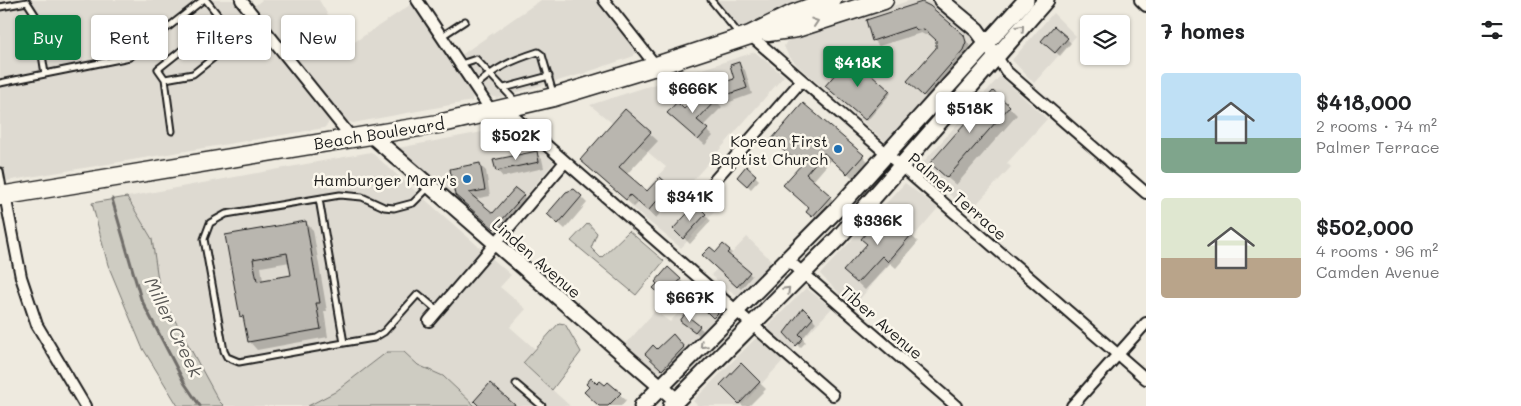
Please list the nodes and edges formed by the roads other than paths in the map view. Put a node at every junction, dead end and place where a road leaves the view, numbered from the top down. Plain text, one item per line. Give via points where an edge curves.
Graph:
1 (205, 0) edge
2 (241, 0) edge
3 (417, 0) edge
4 (604, 0) edge
5 (711, 0) edge
6 (832, 0) edge
7 (884, 0) edge
8 (941, 0) edge
9 (1026, 0) edge
10 (1046, 0) edge
11 (1140, 0) edge
12 (26, 1) edge
13 (1146, 6) edge
14 (0, 7) edge
15 (218, 15) edge
16 (465, 21) dead end
17 (441, 36) junction
18 (746, 36) junction
19 (987, 44) junction
20 (178, 53) edge
21 (997, 57) junction
22 (211, 60) edge
23 (460, 64) junction
24 (656, 66) junction
25 (489, 73) junction
26 (45, 74) junction
27 (549, 76) junction
28 (165, 79) junction
29 (802, 80) junction
30 (0, 83) edge
31 (475, 86) junction
32 (504, 88) junction
33 (554, 97) junction
34 (506, 109) junction
35 (172, 131) dead end
36 (371, 135) junction
37 (351, 137) junction
38 (887, 154) junction
39 (565, 162) junction
40 (903, 167) junction
41 (0, 171) edge
42 (714, 181) dead end
43 (429, 187) junction
44 (1146, 193) edge
45 (2, 196) edge
46 (319, 199) junction
47 (495, 245) junction
48 (788, 260) junction
49 (804, 274) junction
50 (438, 311) junction
51 (737, 311) junction
52 (429, 321) dead end
53 (1146, 322) edge
54 (753, 325) junction
55 (344, 343) junction
56 (1118, 354) junction
57 (1146, 379) edge
58 (516, 384) dead end
59 (661, 388) junction
60 (832, 395) dead end
61 (677, 404) edge
62 (85, 406) edge
63 (542, 406) edge
64 (642, 406) edge
65 (956, 406) edge
66 (1072, 406) edge

1 - 15 lane
1 - 26 lane via 130,57
2 - 37 street
3 - 17 street
4 - 24 street
5 - 18 lane
6 - 18 highway, Beach Boulevard via 792,14
18 -> 7 highway, Beach Boulevard via 797,28
8 - 19 street via 977,30
9 - 19 main road
21 -> 10 main road
11 - 13 street
12 - 14 lane
12 - 26 lane via 36,16
16 - 17 lane
17 - 23 street
18 - 24 highway, Beach Boulevard
18 - 29 street, Palmer Terrace
19 - 21 street
19 - 38 main road
20 - 28 lane via 158,69
21 - 40 main road
21 - 44 street via 1006,71
22 - 28 lane via 193,74
23 - 25 lane via 476,59
23 - 31 street
24 - 33 highway, Beach Boulevard
25 - 27 lane via 506,62 538,52
25 - 31 lane
25 - 32 lane
26 - 30 lane
27 - 32 lane
27 - 33 lane
28 - 35 lane
29 - 38 street, Palmer Terrace
29 - 42 street
31 - 34 street
32 - 34 lane
33 - 34 highway, Beach Boulevard
34 - 36 highway, Beach Boulevard
34 - 39 street
36 - 37 highway, Beach Boulevard
36 - 43 street, Linden Avenue
37 - 45 highway, Beach Boulevard
38 - 40 street, Palmer Terrace
38 - 48 main road
39 - 47 street
39 - 51 street
40 - 49 main road
40 - 56 street, Palmer Terrace
41 - 45 lane
43 - 46 lane via 413,203 394,208 350,195
43 - 47 street, Linden Avenue
45 - 62 street via 21,277 37,325
46 - 55 lane
46 - 55 lane via 226,214 210,223 204,239 227,357 239,362
47 - 50 street
47 - 59 street, Linden Avenue
48 - 49 street, Tiber Avenue
48 - 51 main road
54 -> 49 main road
49 - 65 street, Tiber Avenue
50 - 52 street
50 - 55 lane via 418,294 384,332 374,338
51 - 54 street
51 -> 59 main road
53 - 56 street
54 - 60 street
54 - 61 main road
56 - 57 street, Palmer Terrace
56 - 66 street
58 - 63 lane
59 - 61 street, Linden Avenue
59 - 64 main road

